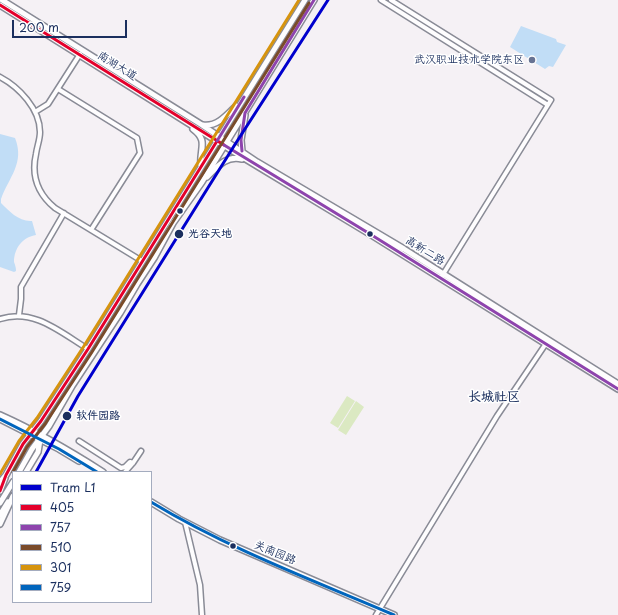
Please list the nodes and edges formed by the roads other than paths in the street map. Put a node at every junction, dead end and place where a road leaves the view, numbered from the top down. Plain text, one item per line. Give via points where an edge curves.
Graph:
1 (2, 0) edge
2 (305, 0) edge
3 (314, 0) edge
4 (381, 0) edge
5 (391, 0) edge
6 (0, 4) edge
7 (80, 54) junction
8 (0, 77) edge
9 (58, 89) junction
10 (242, 102) junction
11 (549, 102) junction
12 (35, 112) junction
13 (173, 113) junction
14 (245, 113) junction
15 (202, 125) junction
16 (218, 139) junction
17 (225, 143) junction
18 (242, 151) junction
19 (250, 162) junction
20 (201, 166) junction
21 (202, 182) junction
22 (64, 213) junction
23 (91, 230) junction
24 (142, 261) junction
25 (442, 276) junction
26 (19, 315) junction
27 (0, 318) edge
28 (547, 342) junction
29 (88, 349) junction
30 (618, 384) edge
31 (618, 389) edge
32 (0, 415) edge
33 (0, 419) edge
34 (32, 432) junction
35 (41, 437) junction
36 (79, 441) dead end
37 (141, 451) dead end
38 (133, 463) junction
39 (19, 471) edge
40 (27, 471) edge
41 (94, 471) edge
42 (101, 471) edge
43 (126, 471) edge
44 (6, 475) junction
45 (0, 482) edge
46 (12, 484) edge
47 (0, 485) edge
48 (0, 492) edge
49 (12, 497) edge
50 (12, 497) edge
51 (1, 502) edge
52 (152, 503) edge
53 (152, 507) edge
54 (0, 515) edge
55 (0, 524) edge
56 (185, 524) junction
57 (378, 611) edge
58 (202, 615) edge
59 (388, 615) edge
60 (394, 615) edge

1 - 15 main road, 南湖大道
2 - 10 main road
3 - 14 main road
4 - 11 street
5 - 11 street
6 - 7 main road, 南湖大道
7 - 9 street
7 - 13 main road, 南湖大道
8 - 12 street via 27,100
9 - 12 street via 48,104
9 - 23 street via 136,138 140,153
10 - 15 main road via 222,120 208,126
10 - 16 main road
11 - 25 street
12 - 22 street via 40,134 34,166 37,183 45,199
13 - 16 main road, 南湖大道
13 - 20 main road via 202,138
14 - 17 main road
14 - 18 main road
15 - 16 main road, 南湖大道
16 - 17 main road, 南湖大道
16 - 20 main road
17 - 18 main road, 高新二路
17 - 19 main road, 高新二路
17 - 21 main road
18 - 25 main road, 高新二路
19 - 21 main road via 237,158 228,159 219,164
19 - 25 main road, 高新二路
20 - 24 main road
21 - 35 main road
22 - 23 street
22 - 26 street via 21,287
23 - 24 street
24 - 29 main road
25 - 28 main road, 高新二路
26 - 27 street
26 - 29 street via 39,320
28 - 30 main road, 高新二路
28 - 31 main road, 高新二路
28 - 57 street via 498,416
29 - 34 main road
32 - 34 main road
33 - 34 main road
34 - 35 main road
34 - 44 main road
35 - 39 main road
35 - 40 main road via 38,452
35 - 41 main road
35 - 42 main road
36 - 38 street via 121,468 130,462
37 - 38 street
38 - 43 street
44 - 45 main road
44 - 47 main road
44 - 48 main road
46 - 51 main road
49 - 54 main road
50 - 55 main road
52 - 56 main road, 关南园路
53 - 56 main road, 关南园路
56 - 57 main road, 关南园路 via 226,545
56 - 58 street via 200,585
57 - 59 main road, 关南园路
57 - 60 main road, 关南园路

